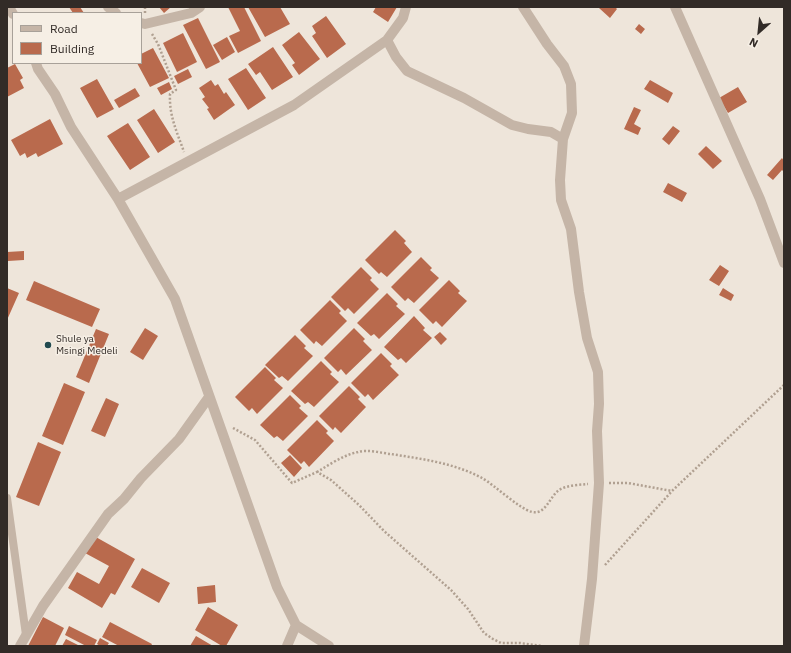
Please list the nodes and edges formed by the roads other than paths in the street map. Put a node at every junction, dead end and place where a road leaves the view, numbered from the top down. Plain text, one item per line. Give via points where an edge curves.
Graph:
1 (200, 7) edge
2 (406, 7) edge
3 (523, 7) edge
4 (675, 7) edge
5 (143, 23) edge
6 (387, 40) junction
7 (36, 64) edge
8 (563, 139) junction
9 (118, 199) junction
10 (784, 263) edge
11 (209, 397) junction
12 (7, 498) edge
13 (296, 625) junction
14 (26, 635) junction
15 (20, 646) edge
16 (287, 646) edge
17 (329, 646) edge
18 (584, 646) edge

1 - 5 street via 190,14
2 - 6 street via 403,18
3 - 8 street via 564,66 571,84 572,113
4 - 10 street via 760,199
6 - 8 street via 407,71 464,98 512,125 551,132
6 - 9 street via 294,105
7 - 9 street via 56,94 71,127
8 - 18 street via 561,200 571,229 587,338 598,372 599,483
9 - 11 street via 175,299
11 - 13 street via 277,587
11 - 14 street via 179,439 108,514 66,572
12 - 14 lane
13 - 16 street
13 - 17 street
14 - 15 street

